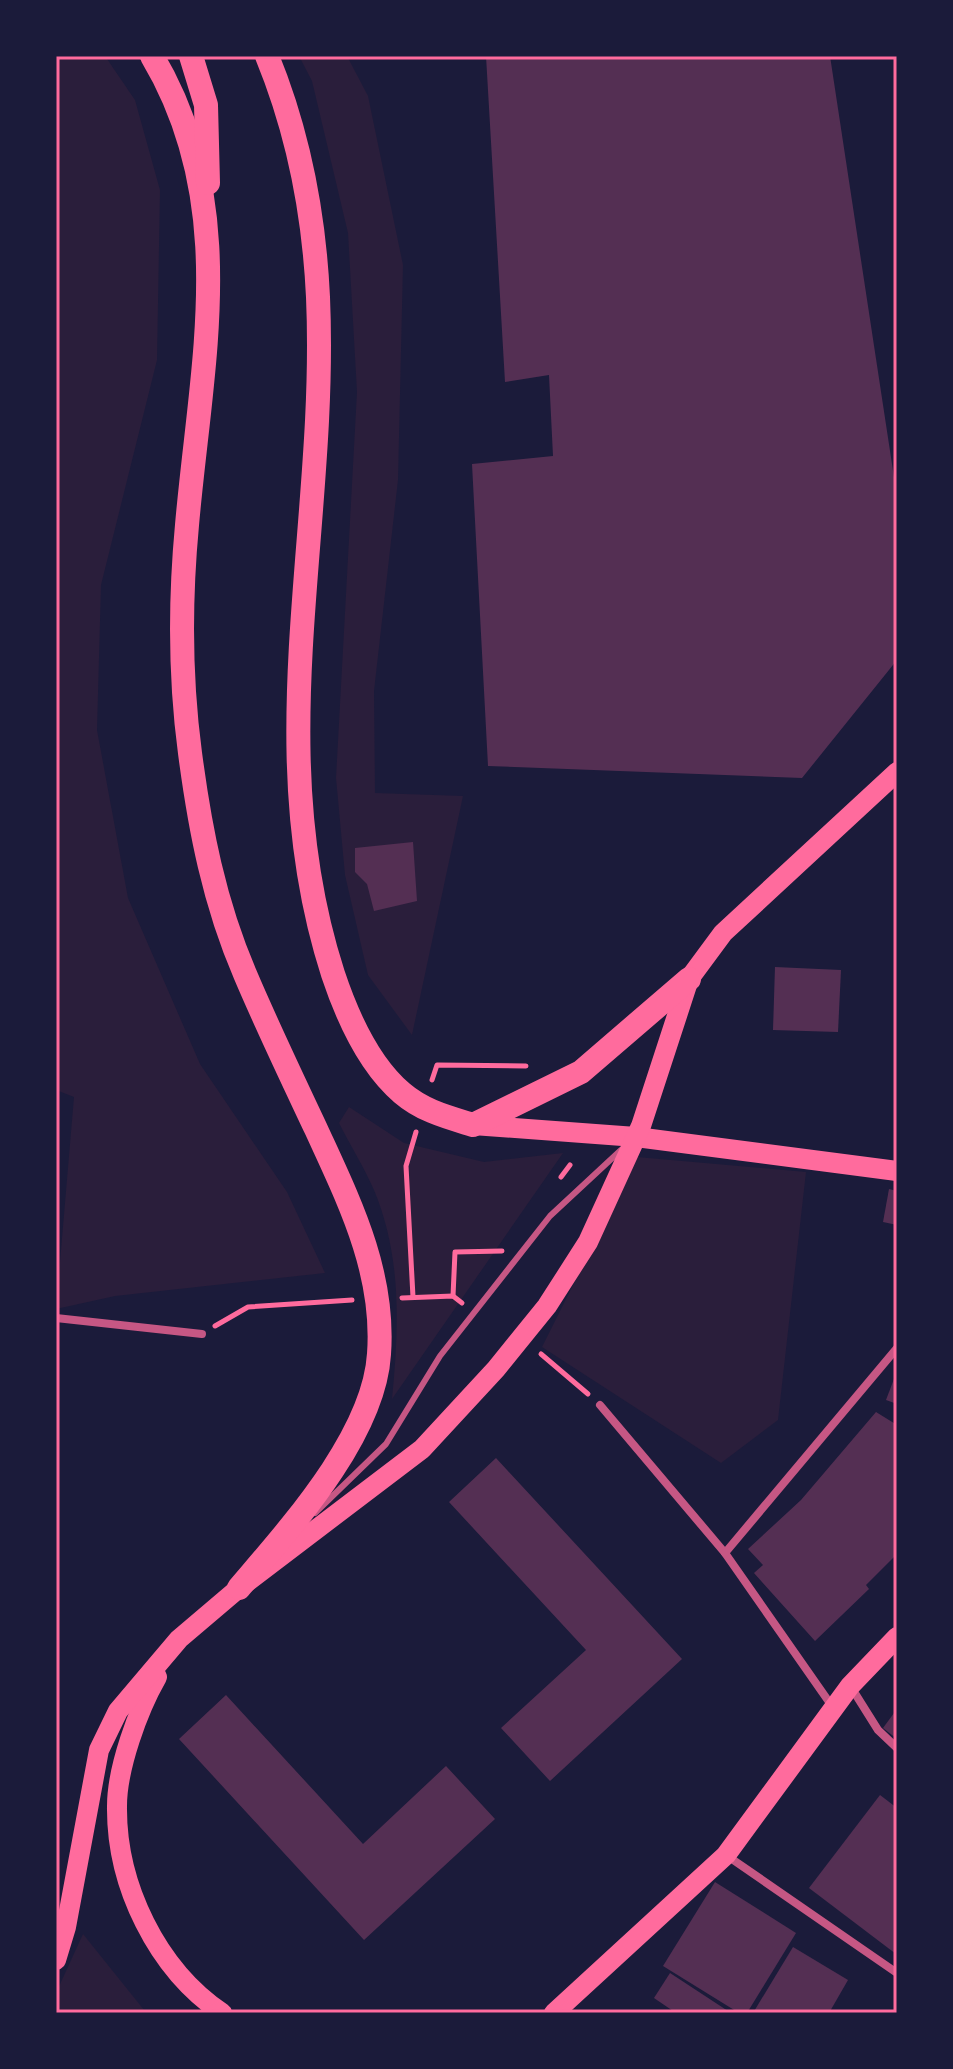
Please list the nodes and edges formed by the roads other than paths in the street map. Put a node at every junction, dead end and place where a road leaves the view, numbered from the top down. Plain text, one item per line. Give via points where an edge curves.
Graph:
1 (152, 56) edge
2 (191, 56) edge
3 (267, 56) edge
4 (209, 224) junction
5 (897, 772) edge
6 (897, 786) edge
7 (855, 813) junction
8 (689, 979) junction
9 (473, 1125) junction
10 (636, 1137) junction
11 (897, 1171) edge
12 (56, 1318) edge
13 (202, 1334) road end
14 (897, 1348) edge
15 (600, 1405) road end
16 (725, 1553) junction
17 (239, 1588) junction
18 (897, 1637) edge
19 (179, 1639) junction
20 (850, 1686) junction
21 (834, 1709) junction
22 (897, 1748) edge
23 (726, 1855) junction
24 (61, 1933) edge
25 (56, 1960) edge
26 (897, 1973) edge
27 (222, 2013) edge
28 (554, 2013) edge

1 - 4 highway via 176,96
2 - 4 highway via 206,105
3 - 9 highway via 300,155 312,213 318,298 297,713 300,820 312,889 346,1012 375,1062 401,1092 429,1112
4 - 17 highway via 208,348 187,526 182,623 189,748 208,869 243,970 352,1207 378,1302 379,1358 349,1447
5 - 7 main road
6 - 7 main road
7 - 8 main road via 723,933
8 - 9 highway via 581,1072
8 - 10 main road
9 - 10 main road
10 - 11 main road
10 - 17 lane via 550,1216 440,1356 386,1444
10 - 17 main road via 588,1242 547,1306 496,1369 422,1449
12 - 13 street
14 - 16 street
15 - 16 street
16 - 21 street
17 - 19 main road
18 - 20 main road
19 - 24 main road via 118,1711 99,1750
19 - 27 main road via 151,1687 129,1743 116,1805 134,1902 182,1978
20 - 21 main road
20 - 22 street via 878,1730
21 - 23 main road
23 - 26 street
23 - 28 main road
24 - 25 main road

